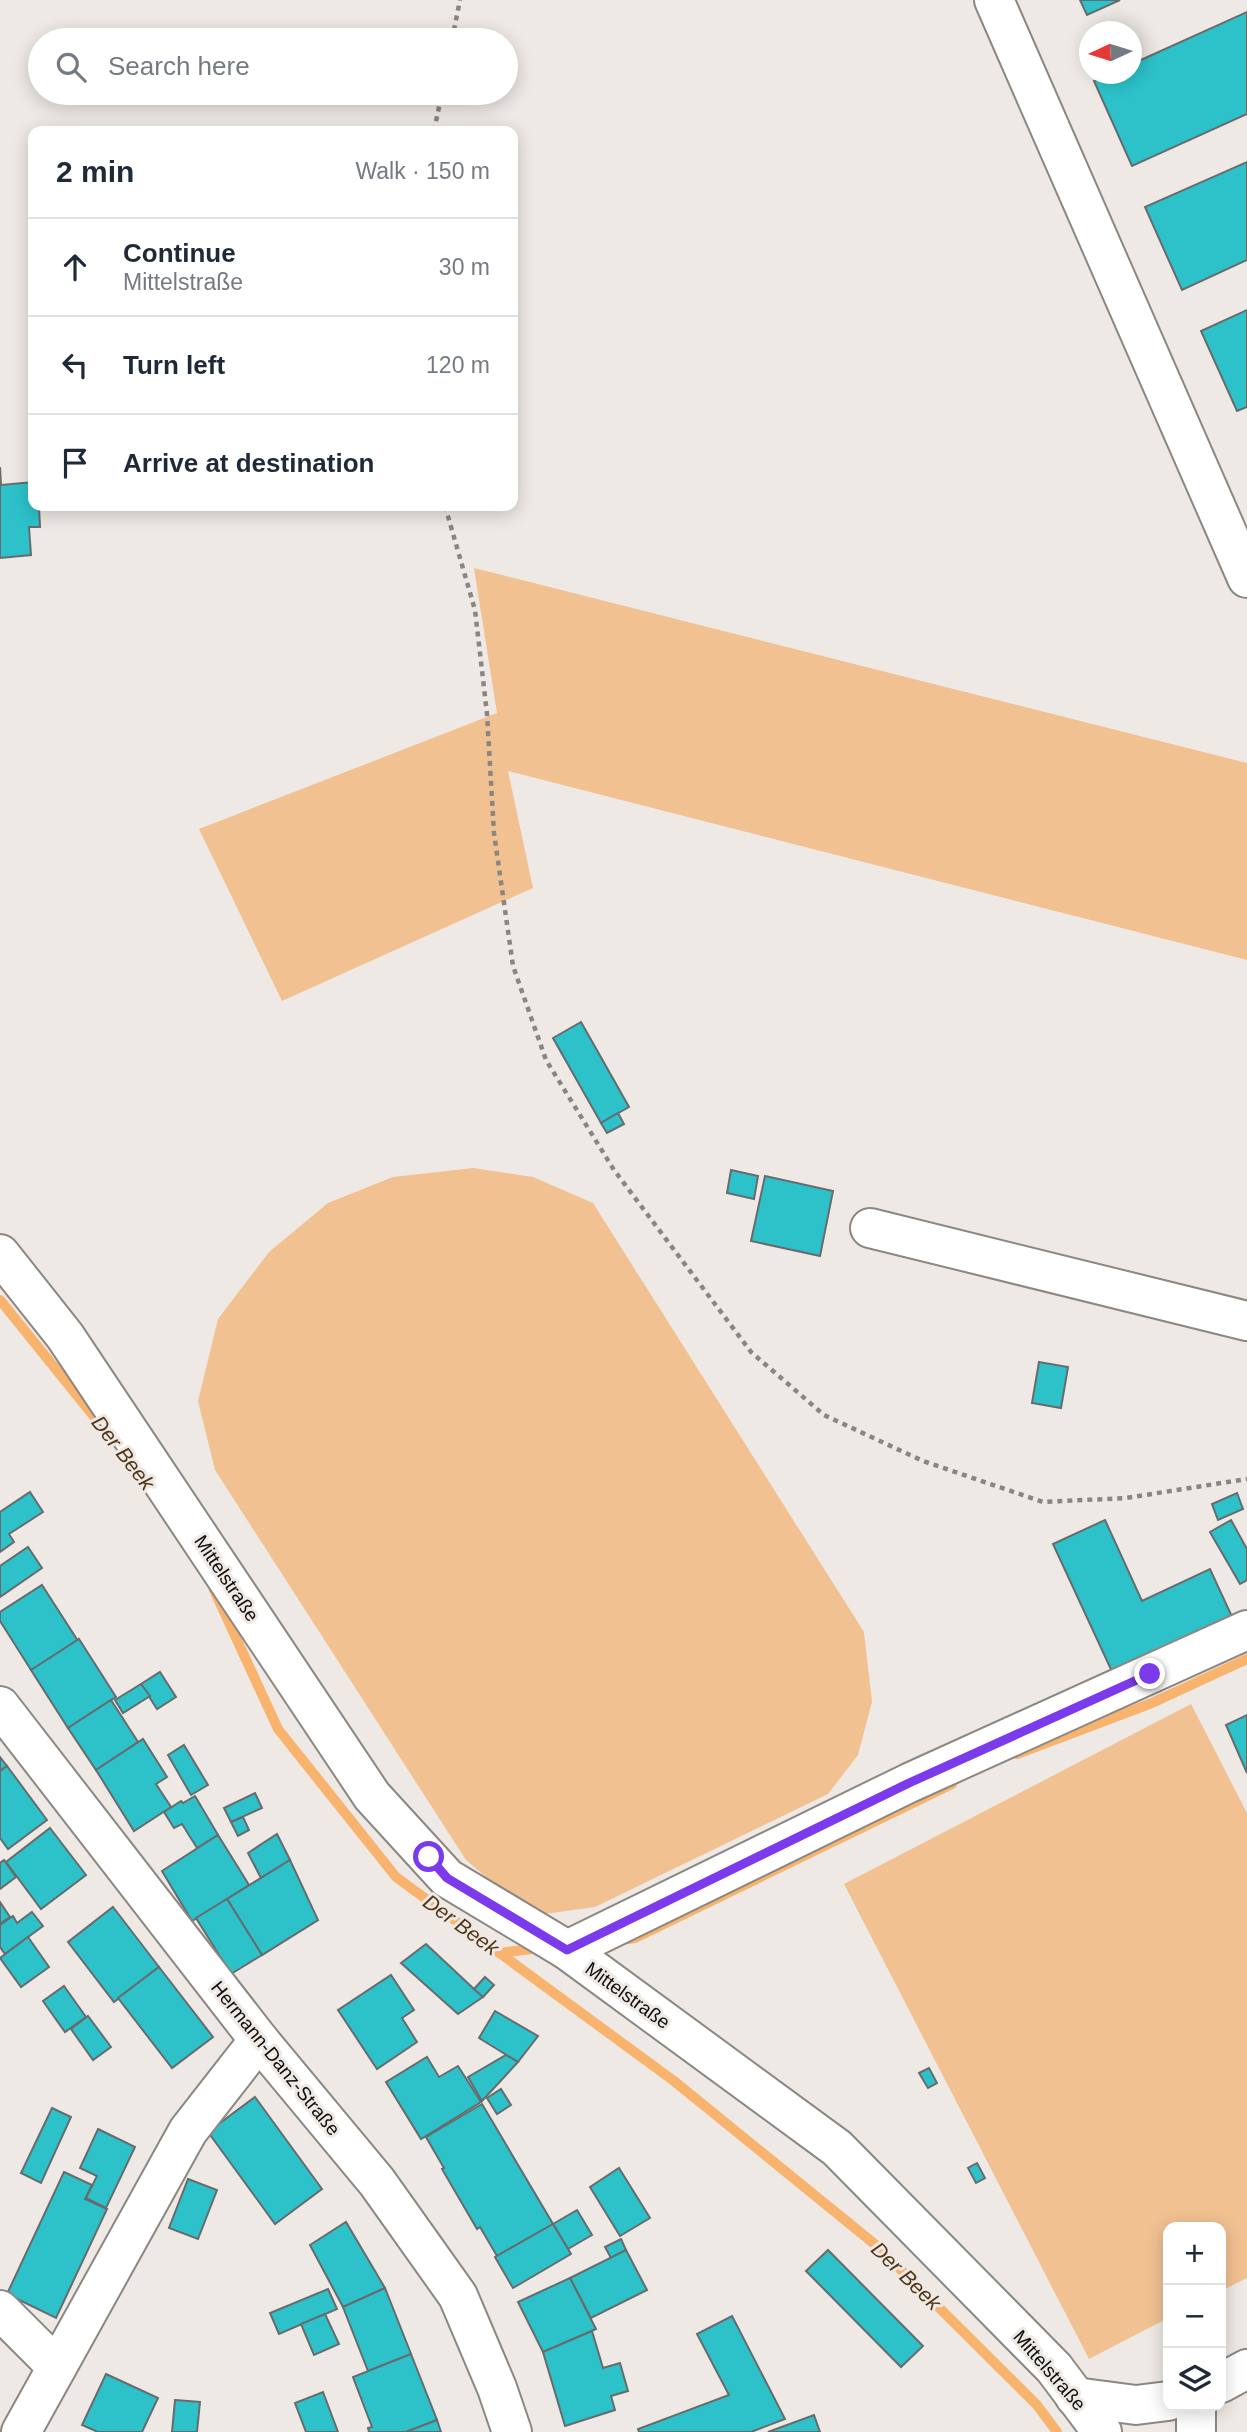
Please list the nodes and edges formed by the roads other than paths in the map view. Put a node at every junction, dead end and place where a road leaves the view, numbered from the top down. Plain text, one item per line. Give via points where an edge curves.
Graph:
1 (994, 0) edge
2 (1247, 578) edge
3 (870, 1228) dead end
4 (0, 1254) edge
5 (1247, 1321) edge
6 (1247, 1630) edge
7 (0, 1706) edge
8 (567, 1950) junction
9 (259, 2039) junction
10 (0, 2309) edge
11 (57, 2367) junction
12 (1247, 2369) edge
13 (1226, 2380) edge
14 (1075, 2397) junction
15 (1163, 2402) edge
16 (1196, 2411) edge
17 (20, 2432) edge
18 (512, 2432) edge
19 (1102, 2432) edge
20 (1196, 2432) edge

1 - 2 street
3 - 5 street
4 - 8 street, Mittelstraße via 65,1336 372,1796 447,1878
6 - 8 street via 909,1783
7 - 9 street, Hermann-Danz-Straße
8 - 14 street, Mittelstraße via 837,2148 1054,2368
9 - 11 street via 188,2131
9 - 18 street, Hermann-Danz-Straße via 377,2182 458,2296
10 - 11 street
11 - 17 street
12 - 13 street
14 - 15 street via 1136,2406
14 - 19 street, Mittelstraße
16 - 20 street

